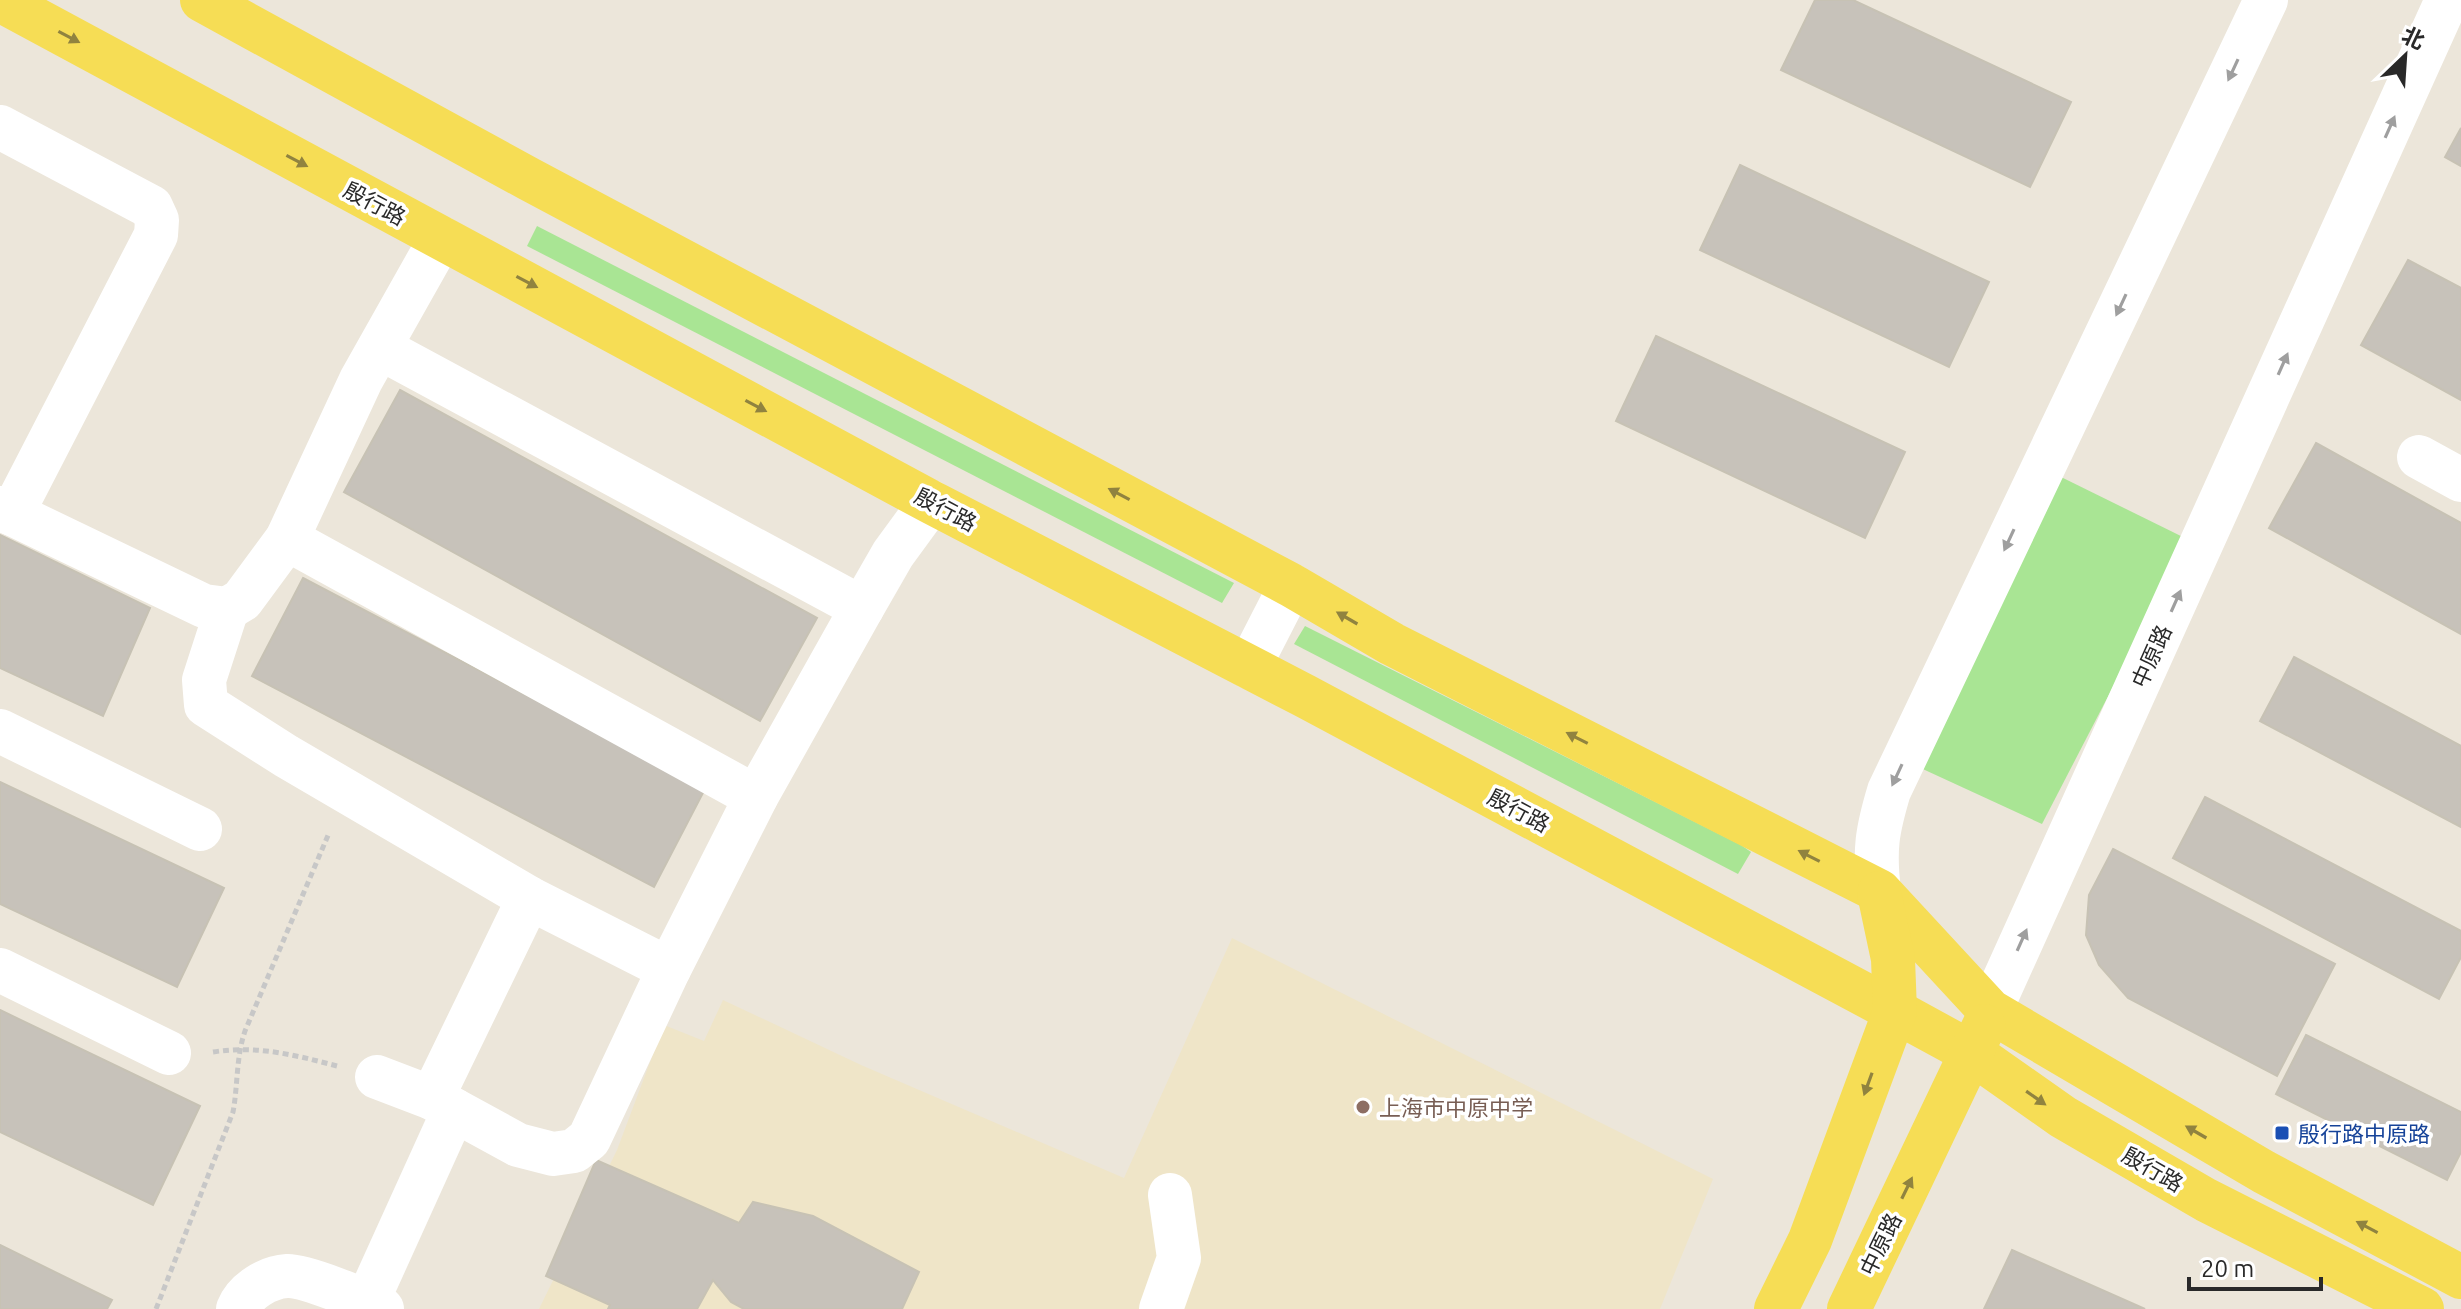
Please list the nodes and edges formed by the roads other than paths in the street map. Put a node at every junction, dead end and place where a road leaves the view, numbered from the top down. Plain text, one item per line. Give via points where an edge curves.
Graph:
1 (0, 0) edge
2 (202, 0) edge
3 (2266, 0) edge
4 (2447, 0) edge
5 (0, 127) edge
6 (441, 238) junction
7 (380, 348) junction
8 (2419, 457) dead end
9 (2461, 480) edge
10 (931, 502) junction
11 (6, 511) edge
12 (287, 539) junction
13 (1291, 585) junction
14 (862, 608) junction
15 (227, 609) junction
16 (1249, 667) junction
17 (0, 731) edge
18 (756, 797) junction
19 (200, 829) dead end
20 (1879, 891) junction
21 (529, 898) junction
22 (669, 969) junction
23 (0, 970) edge
24 (1895, 1011) junction
25 (1990, 1011) junction
26 (169, 1053) road end
27 (1972, 1053) junction
28 (377, 1077) road end
29 (443, 1104) junction
30 (1170, 1195) dead end
31 (2461, 1277) edge
32 (374, 1305) edge
33 (238, 1309) edge
34 (1161, 1309) edge
35 (1776, 1309) edge
36 (1849, 1309) edge
37 (2422, 1309) edge

1 -> 6 main road, 殷行路
13 -> 2 main road
3 -> 20 street via 1889,791 1875,854
25 -> 4 street, 中原路
5 - 11 street via 151,207 157,220 156,235
6 - 7 street
6 -> 10 main road, 殷行路
7 - 12 street
7 - 14 street
8 - 9 street
10 - 14 street
10 - 16 main road, 殷行路
11 - 15 street via 204,606
12 - 15 street via 242,600
12 - 18 street
13 - 16 street
20 -> 13 main road via 1392,644
14 - 18 street
15 - 21 street via 204,680 206,705
16 - 24 main road, 殷行路
17 - 19 street
18 - 22 street
20 - 24 main road via 1893,959
20 - 25 main road
21 - 22 street
21 - 29 street
22 - 29 street via 589,1139 574,1151 553,1154 518,1145
23 - 26 street
24 - 25 main road, 殷行路
24 - 27 main road, 殷行路
24 -> 35 main road via 1810,1240
25 - 27 main road, 中原路
31 -> 25 main road via 2264,1172
36 -> 27 main road, 中原路
27 -> 37 main road, 殷行路 via 2063,1117 2206,1200
28 - 29 street
29 - 32 street
30 - 34 street via 1179,1258
32 - 33 street via 290,1275 266,1280

